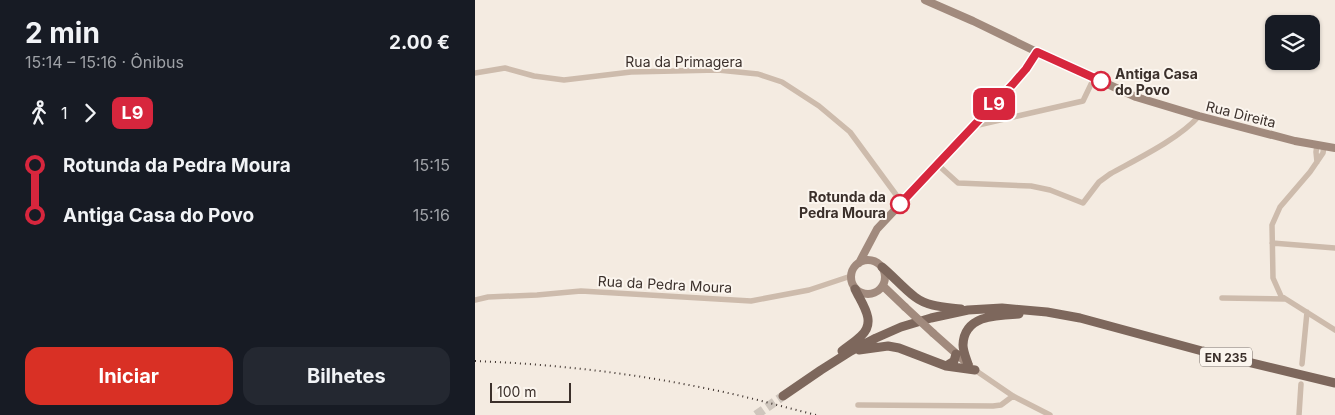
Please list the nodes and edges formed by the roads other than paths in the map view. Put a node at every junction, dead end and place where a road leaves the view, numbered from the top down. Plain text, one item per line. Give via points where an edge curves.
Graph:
1 (925, 0) edge
2 (1037, 52) junction
3 (475, 73) edge
4 (1094, 78) junction
5 (1199, 116) junction
6 (974, 126) junction
7 (1320, 146) junction
8 (1335, 148) edge
9 (937, 164) junction
10 (903, 200) junction
11 (1272, 243) junction
12 (867, 245) junction
13 (1335, 248) edge
14 (872, 260) junction
15 (859, 263) junction
16 (882, 267) junction
17 (851, 276) junction
18 (883, 286) junction
19 (855, 289) junction
20 (1222, 298) dead end
21 (475, 300) edge
22 (1289, 300) junction
23 (969, 310) junction
24 (1047, 312) junction
25 (1307, 312) junction
26 (1335, 330) edge
27 (963, 346) junction
28 (851, 351) junction
29 (955, 352) junction
30 (1302, 364) dead end
31 (946, 366) junction
32 (971, 367) junction
33 (821, 370) junction
34 (1335, 383) edge
35 (1301, 384) dead end
36 (783, 396) tunnel mouth
37 (1013, 396) junction
38 (858, 405) dead end
39 (1050, 415) edge
40 (1299, 415) edge

1 - 2 street, Rua Direita
2 - 4 street, Rua Direita
2 - 6 street via 1026,69
3 - 10 street, Rua da Primagera via 505,68 564,80 631,72 718,70 758,74 782,82 819,106 850,132
4 - 5 street, Rua Direita via 1137,97
4 - 6 street via 1083,101
5 - 7 street, Rua Direita
5 - 9 street via 1182,132 1099,182 1083,203 1031,186 958,183
6 - 9 street
7 - 8 street, Rua Direita
7 - 11 street via 1323,153 1280,207 1272,225
9 - 10 street
10 - 12 street
11 - 13 street
11 - 22 street via 1273,278 1281,296
12 - 14 street
12 - 15 street
14 - 15 street
14 - 16 street
15 - 17 street
16 - 18 street via 885,276
16 - 23 main road via 926,303
17 - 19 street
17 - 21 street, Rua da Pedra Moura via 809,290 751,301 581,292
18 - 19 street via 870,294
18 - 29 street, bridge
19 - 33 main road via 869,317 867,328
20 - 22 street
22 - 25 street
23 - 24 main road, EN 235 via 1002,308
23 - 28 main road, EN 235 via 901,326
24 - 27 main road via 993,315 979,319 970,326
24 - 34 main road, EN 235
25 - 26 street
25 - 30 street
27 - 29 main road
27 - 32 main road
28 - 31 main road via 893,347
28 - 33 main road, EN 235
29 - 31 main road via 954,361
29 - 32 street
31 - 32 main road
32 - 37 street
33 - 36 main road, EN 235
35 - 40 street
37 - 38 street via 1001,405 993,406
37 - 39 street

